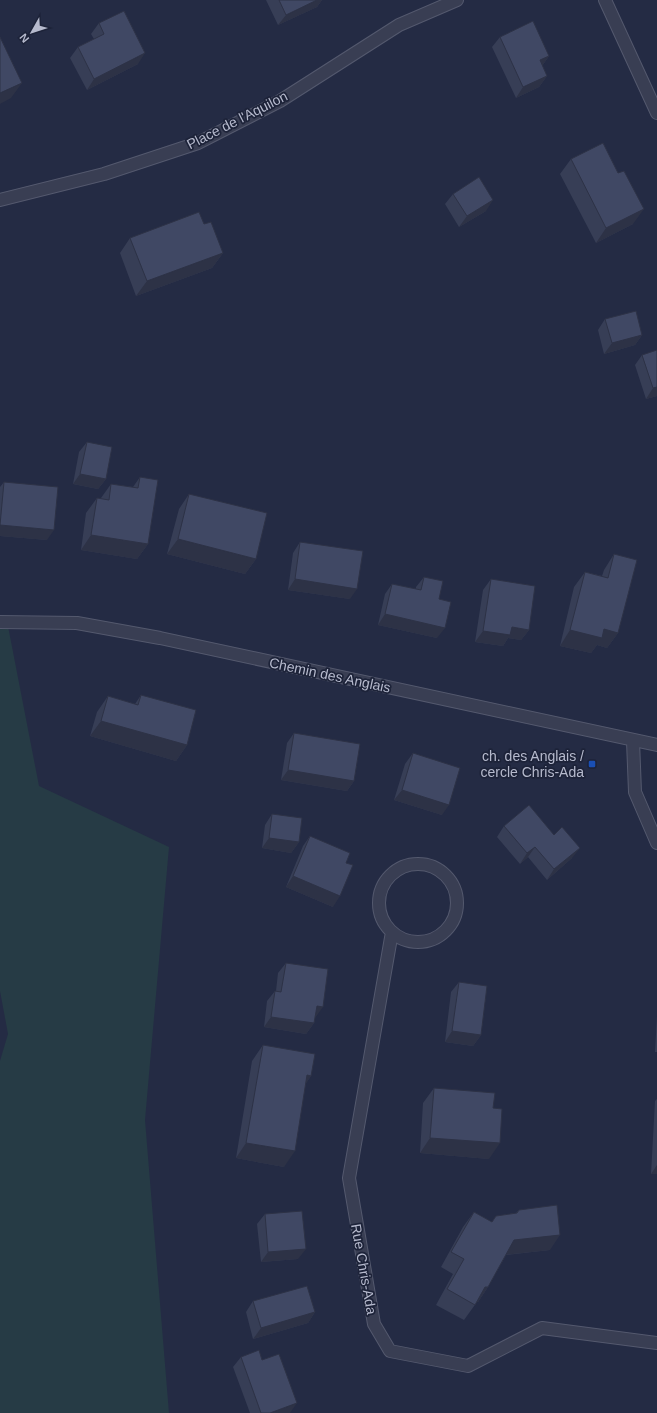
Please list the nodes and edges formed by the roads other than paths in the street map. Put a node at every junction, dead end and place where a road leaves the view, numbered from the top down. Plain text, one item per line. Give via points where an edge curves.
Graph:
1 (457, 0) edge
2 (605, 0) edge
3 (657, 113) edge
4 (0, 200) edge
5 (0, 622) edge
6 (633, 741) junction
7 (657, 745) edge
8 (657, 843) edge
9 (392, 932) junction
10 (657, 1343) edge

1 - 4 street, Place de l'Aquilon via 399,25 280,101 198,143 104,174
2 - 3 street
5 - 6 street, Chemin des Anglais via 77,623 160,638
6 - 7 street, Chemin des Anglais
6 - 8 street via 635,792
9 - 9 street via 403,939 415,942 428,941 440,936 449,927 458,903 455,890 440,870 428,865 403,866 384,884 380,896 380,909 384,922
9 - 10 street, Rue Chris-Ada via 349,1178 374,1324 390,1351 468,1366 542,1328

